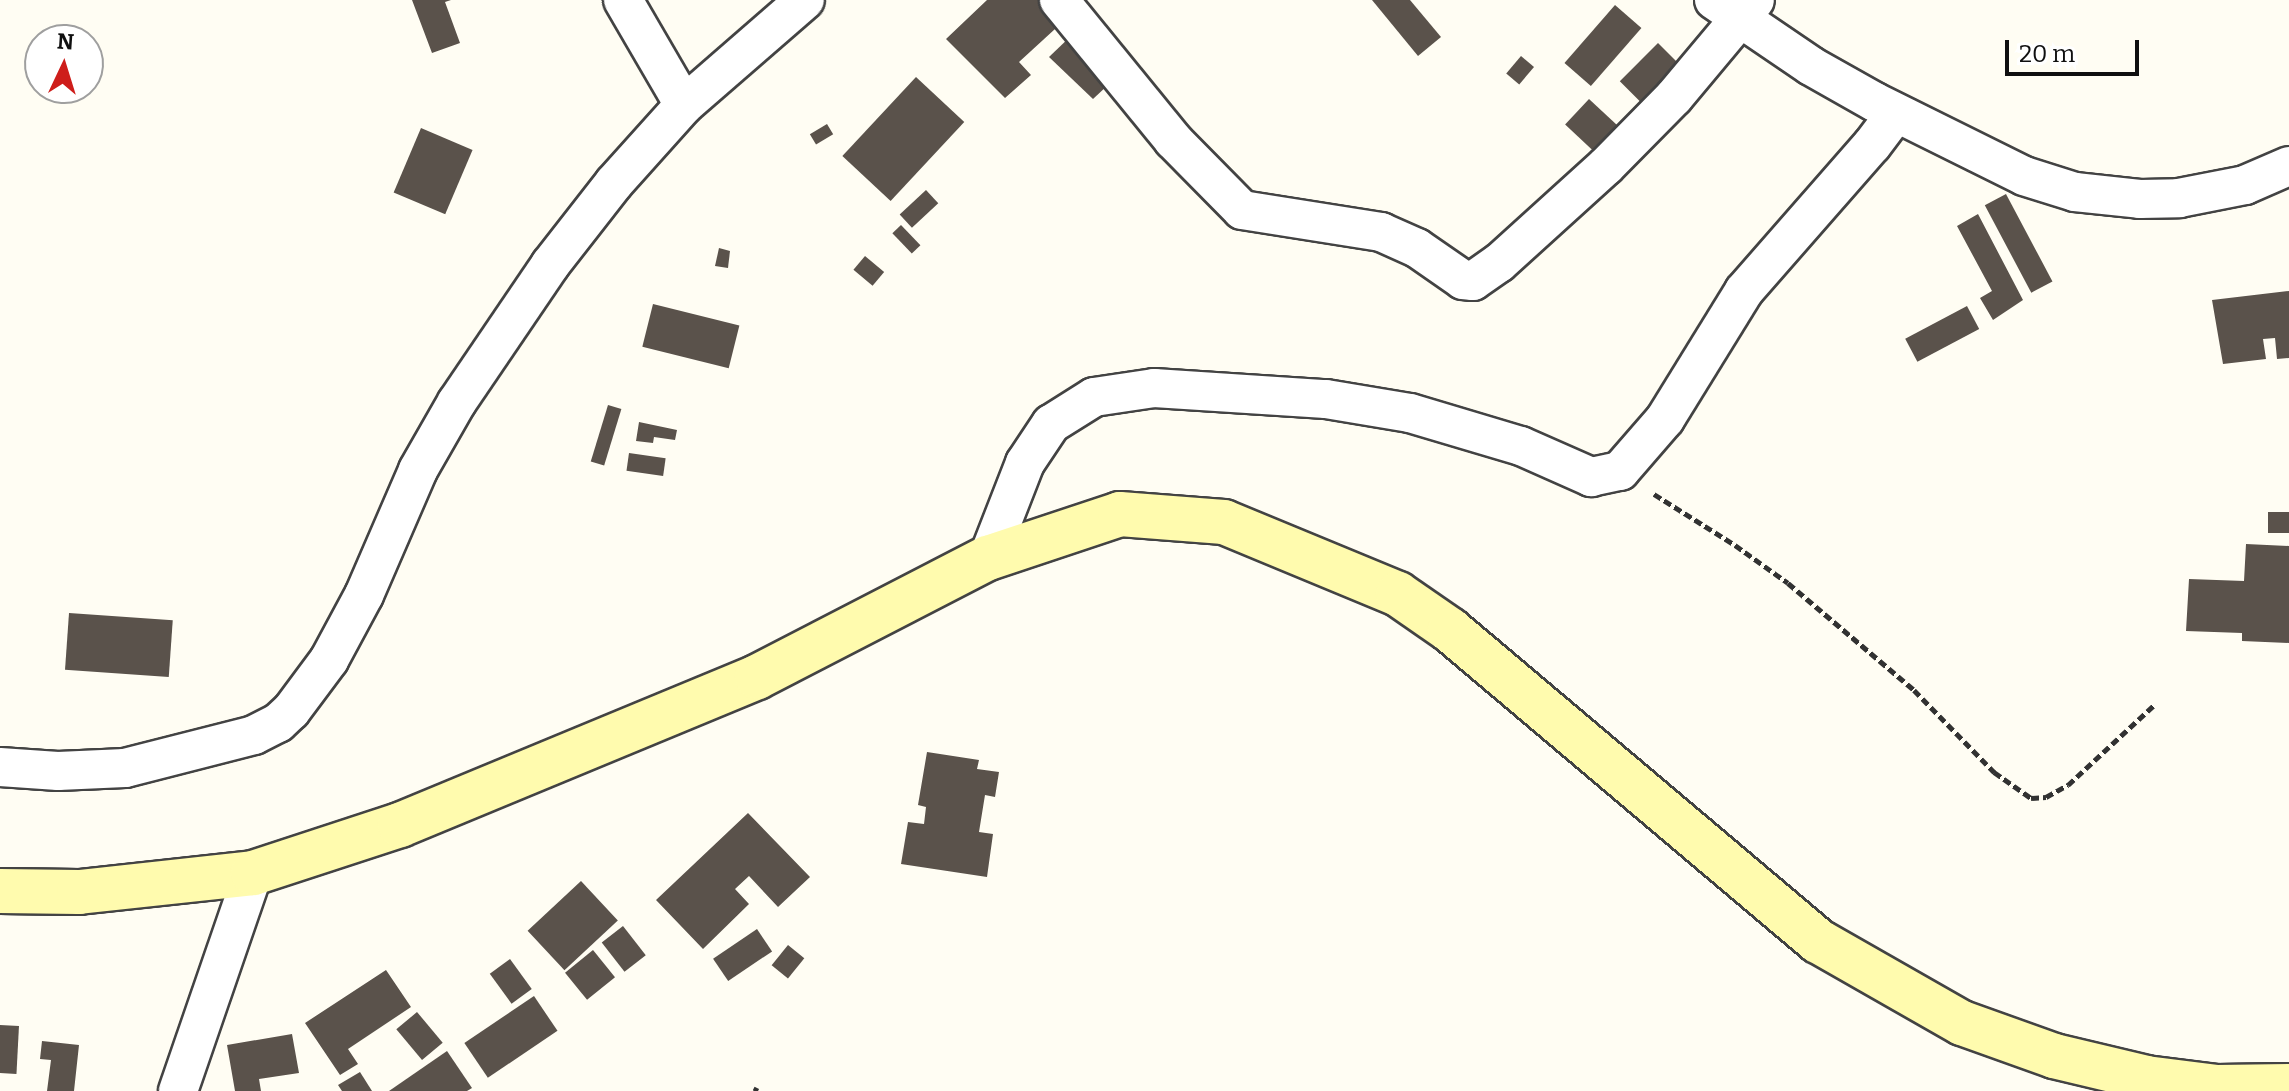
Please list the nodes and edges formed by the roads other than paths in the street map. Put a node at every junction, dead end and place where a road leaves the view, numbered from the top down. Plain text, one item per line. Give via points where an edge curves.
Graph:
1 (623, 0) edge
2 (805, 0) edge
3 (1059, 0) edge
4 (1736, 6) edge
5 (684, 105) junction
6 (1896, 113) junction
7 (2289, 166) edge
8 (988, 558) junction
9 (0, 767) edge
10 (253, 873) junction
11 (0, 891) edge
12 (2289, 1086) edge
13 (2216, 1089) edge
14 (178, 1091) edge

1 - 5 street
2 - 5 street
3 - 4 street via 1173,140 1242,210 1381,232 1473,281 1606,166 1674,97
4 - 6 street via 1811,66
5 - 9 street via 550,265 457,402 418,470 364,595 329,660 291,711 254,735 155,762 82,771
6 - 7 street via 2024,176 2075,192 2179,198 2245,185
6 - 8 street via 1744,291 1665,419 1620,471 1591,477 1521,446 1410,413 1326,399 1154,388 1094,397 1051,424 1025,463
8 - 10 main road via 757,677 400,825
8 - 13 main road via 1120,514 1224,522 1315,557 1398,594 1450,630 1818,941 1962,1023 2054,1056
10 - 11 main road via 79,892
10 - 14 street
12 - 13 main road

